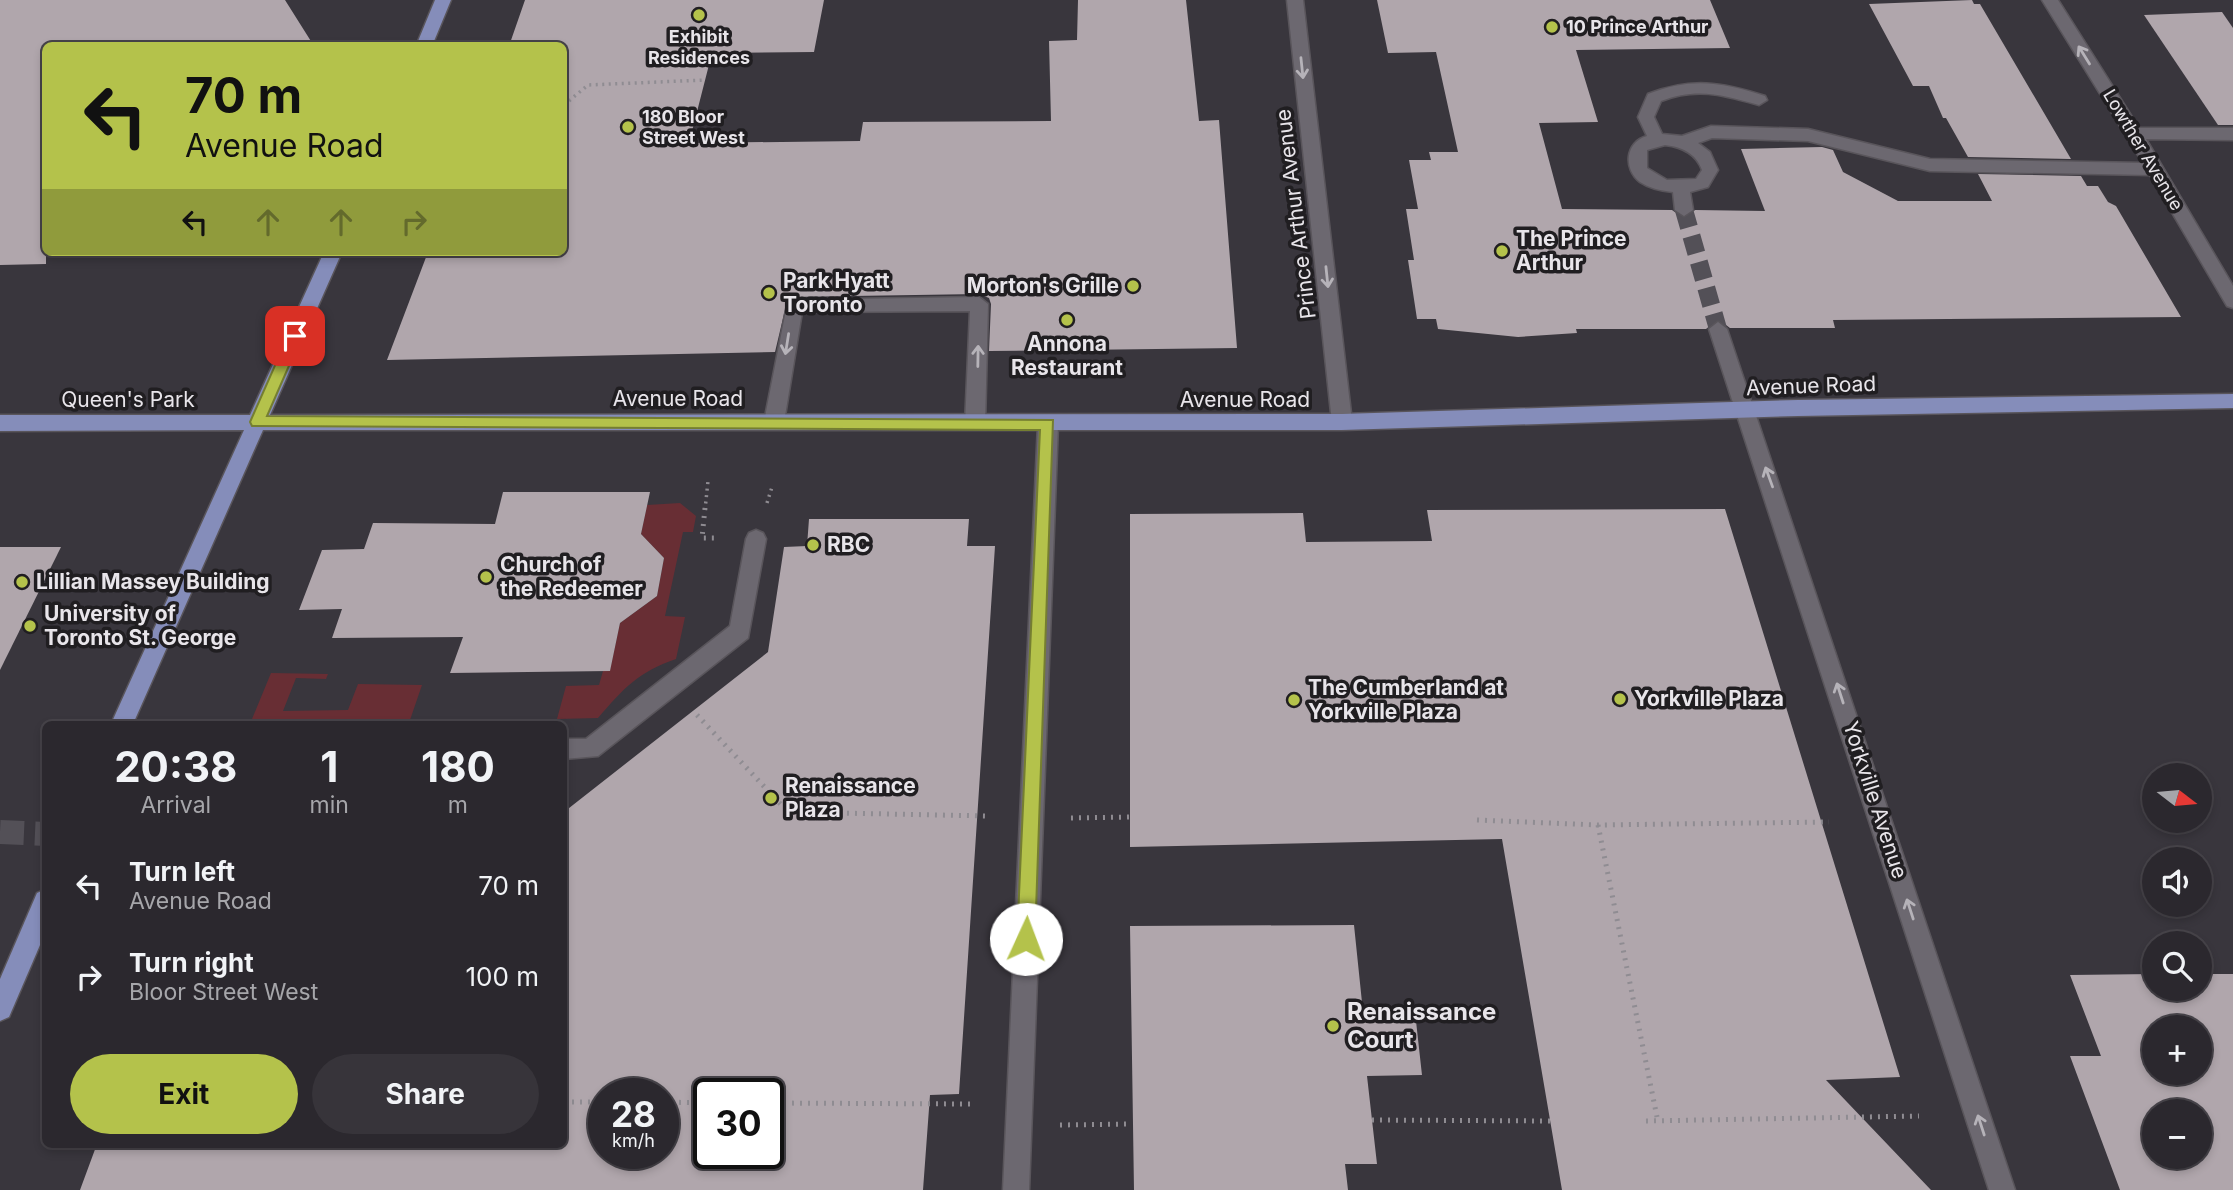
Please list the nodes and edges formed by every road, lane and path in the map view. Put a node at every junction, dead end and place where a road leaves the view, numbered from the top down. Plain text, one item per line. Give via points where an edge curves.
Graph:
1 (443, 0) edge
2 (1295, 0) edge
3 (2050, 0) edge
4 (426, 42) edge
5 (705, 80) dead end
6 (1759, 100) dead end
7 (567, 102) edge
8 (2134, 133) junction
9 (2233, 134) edge
10 (1656, 139) junction
11 (1683, 142) junction
12 (2155, 169) junction
13 (1681, 189) junction
14 (1684, 210) tunnel mouth
15 (330, 256) edge
16 (2233, 301) edge
17 (1718, 328) tunnel mouth
18 (2233, 401) edge
19 (1744, 411) junction
20 (257, 422) junction
21 (774, 422) junction
22 (1342, 422) junction
23 (0, 423) edge
24 (975, 424) junction
25 (1048, 424) junction
26 (708, 481) dead end
27 (702, 538) dead end
28 (756, 538) dead end
29 (668, 687) junction
30 (123, 721) edge
31 (567, 749) edge
32 (988, 816) dead end
33 (1130, 817) dead end
34 (1069, 818) dead end
35 (1477, 820) dead end
36 (1829, 822) dead end
37 (1598, 825) junction
38 (42, 910) edge
39 (0, 1008) edge
40 (567, 1102) edge
41 (588, 1102) edge
42 (784, 1103) edge
43 (970, 1104) dead end
44 (1919, 1116) dead end
45 (1372, 1120) dead end
46 (1550, 1121) dead end
47 (1646, 1121) dead end
48 (1658, 1122) junction
49 (1132, 1124) dead end
50 (1060, 1125) dead end
51 (1016, 1190) edge
52 (2002, 1190) edge

1 - 4 main road
2 -> 22 street, Prince Arthur Avenue
8 -> 3 street, Lowther Avenue
5 - 7 path via 588,85
6 - 10 street via 1718,86 1681,86 1654,98 1646,117
8 - 9 street
8 - 12 street, Lowther Avenue
10 - 11 street
10 - 13 street via 1639,148 1639,171 1657,184
11 - 12 street via 1711,132 1808,135 1930,165
11 - 13 street via 1702,153 1710,170 1702,183
12 - 16 street, Lowther Avenue
13 - 14 street
15 - 20 main road
17 - 19 street, Yorkville Avenue
18 - 19 main road, Avenue Road
19 - 22 main road, Avenue Road
52 -> 19 street, Yorkville Avenue
20 - 21 main road, Avenue Road
20 - 23 main road, Queen's Park
20 - 30 main road
21 - 24 main road, Avenue Road
24 -> 21 street via 979,304 793,305
22 - 25 main road, Avenue Road
24 - 25 main road, Avenue Road
25 - 51 street
26 - 27 path
28 - 29 street via 740,631
29 - 31 street via 590,749
29 - 32 path via 788,812
33 - 34 path
35 - 37 path
36 - 37 path
37 - 48 path
38 - 39 main road
40 - 41 path
42 - 43 path
44 - 48 path
45 - 46 path
47 - 48 path
49 - 50 path

